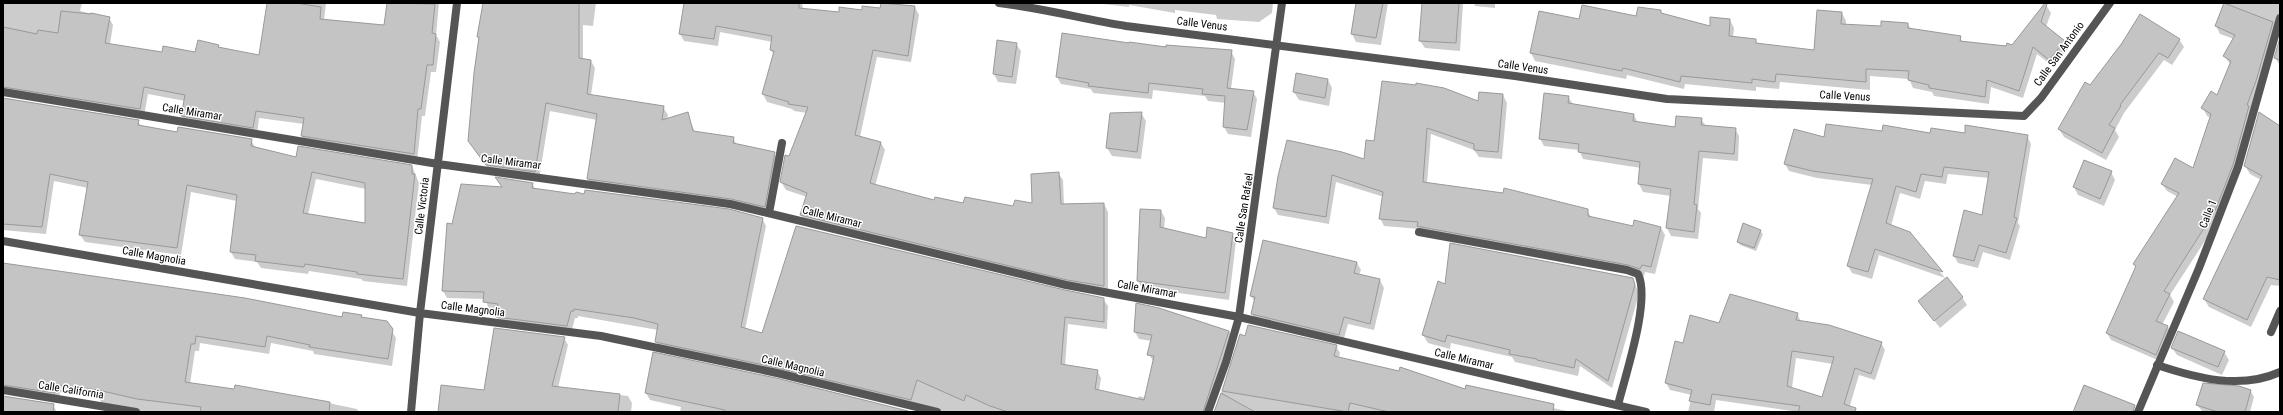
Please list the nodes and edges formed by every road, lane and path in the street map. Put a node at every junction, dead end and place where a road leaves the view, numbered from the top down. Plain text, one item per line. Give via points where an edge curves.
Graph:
1 (457, 3) edge
2 (999, 3) edge
3 (1282, 3) edge
4 (2110, 3) edge
5 (2280, 18) edge
6 (1275, 45) junction
7 (3, 92) edge
8 (2041, 98) joint
9 (782, 143) dead end
10 (438, 164) junction
11 (769, 213) junction
12 (1419, 232) dead end
13 (3, 241) edge
14 (2280, 311) edge
15 (420, 313) junction
16 (1240, 317) junction
17 (2271, 332) dead end
18 (2157, 365) junction
19 (2280, 372) edge
20 (3, 390) edge
21 (1618, 405) junction
22 (136, 412) edge
23 (411, 412) edge
24 (937, 412) edge
25 (1208, 412) edge
26 (1646, 412) edge
27 (2138, 412) edge

1 - 10 street, Calle Victoria
2 - 6 street, Calle Venus via 1034,7 1126,26
3 - 6 street, Calle San Rafael
4 - 8 street, Calle San Antonio
5 - 18 street, Calle 1 via 2238,167 2199,268
6 - 8 street, Calle Venus via 1667,99 2024,116
6 - 16 street, Calle San Rafael via 1270,104
7 - 10 street, Calle Miramar
9 - 11 street
10 - 11 street, Calle Miramar via 730,204
10 - 15 street, Calle Victoria
11 - 16 street, Calle Miramar via 1066,285
12 - 21 street via 1638,274 1642,286 1641,304
13 - 15 street, Calle Magnolia
14 - 17 street
15 - 23 street, Calle Victoria
15 - 24 street, Calle Magnolia via 601,336 777,373
16 - 21 street, Calle Miramar
16 - 25 street, Calle San Rafael
18 - 19 street via 2228,382 2263,378
18 - 27 street, Calle 1
20 - 22 street, Calle California
21 - 26 street, Calle Miramar

